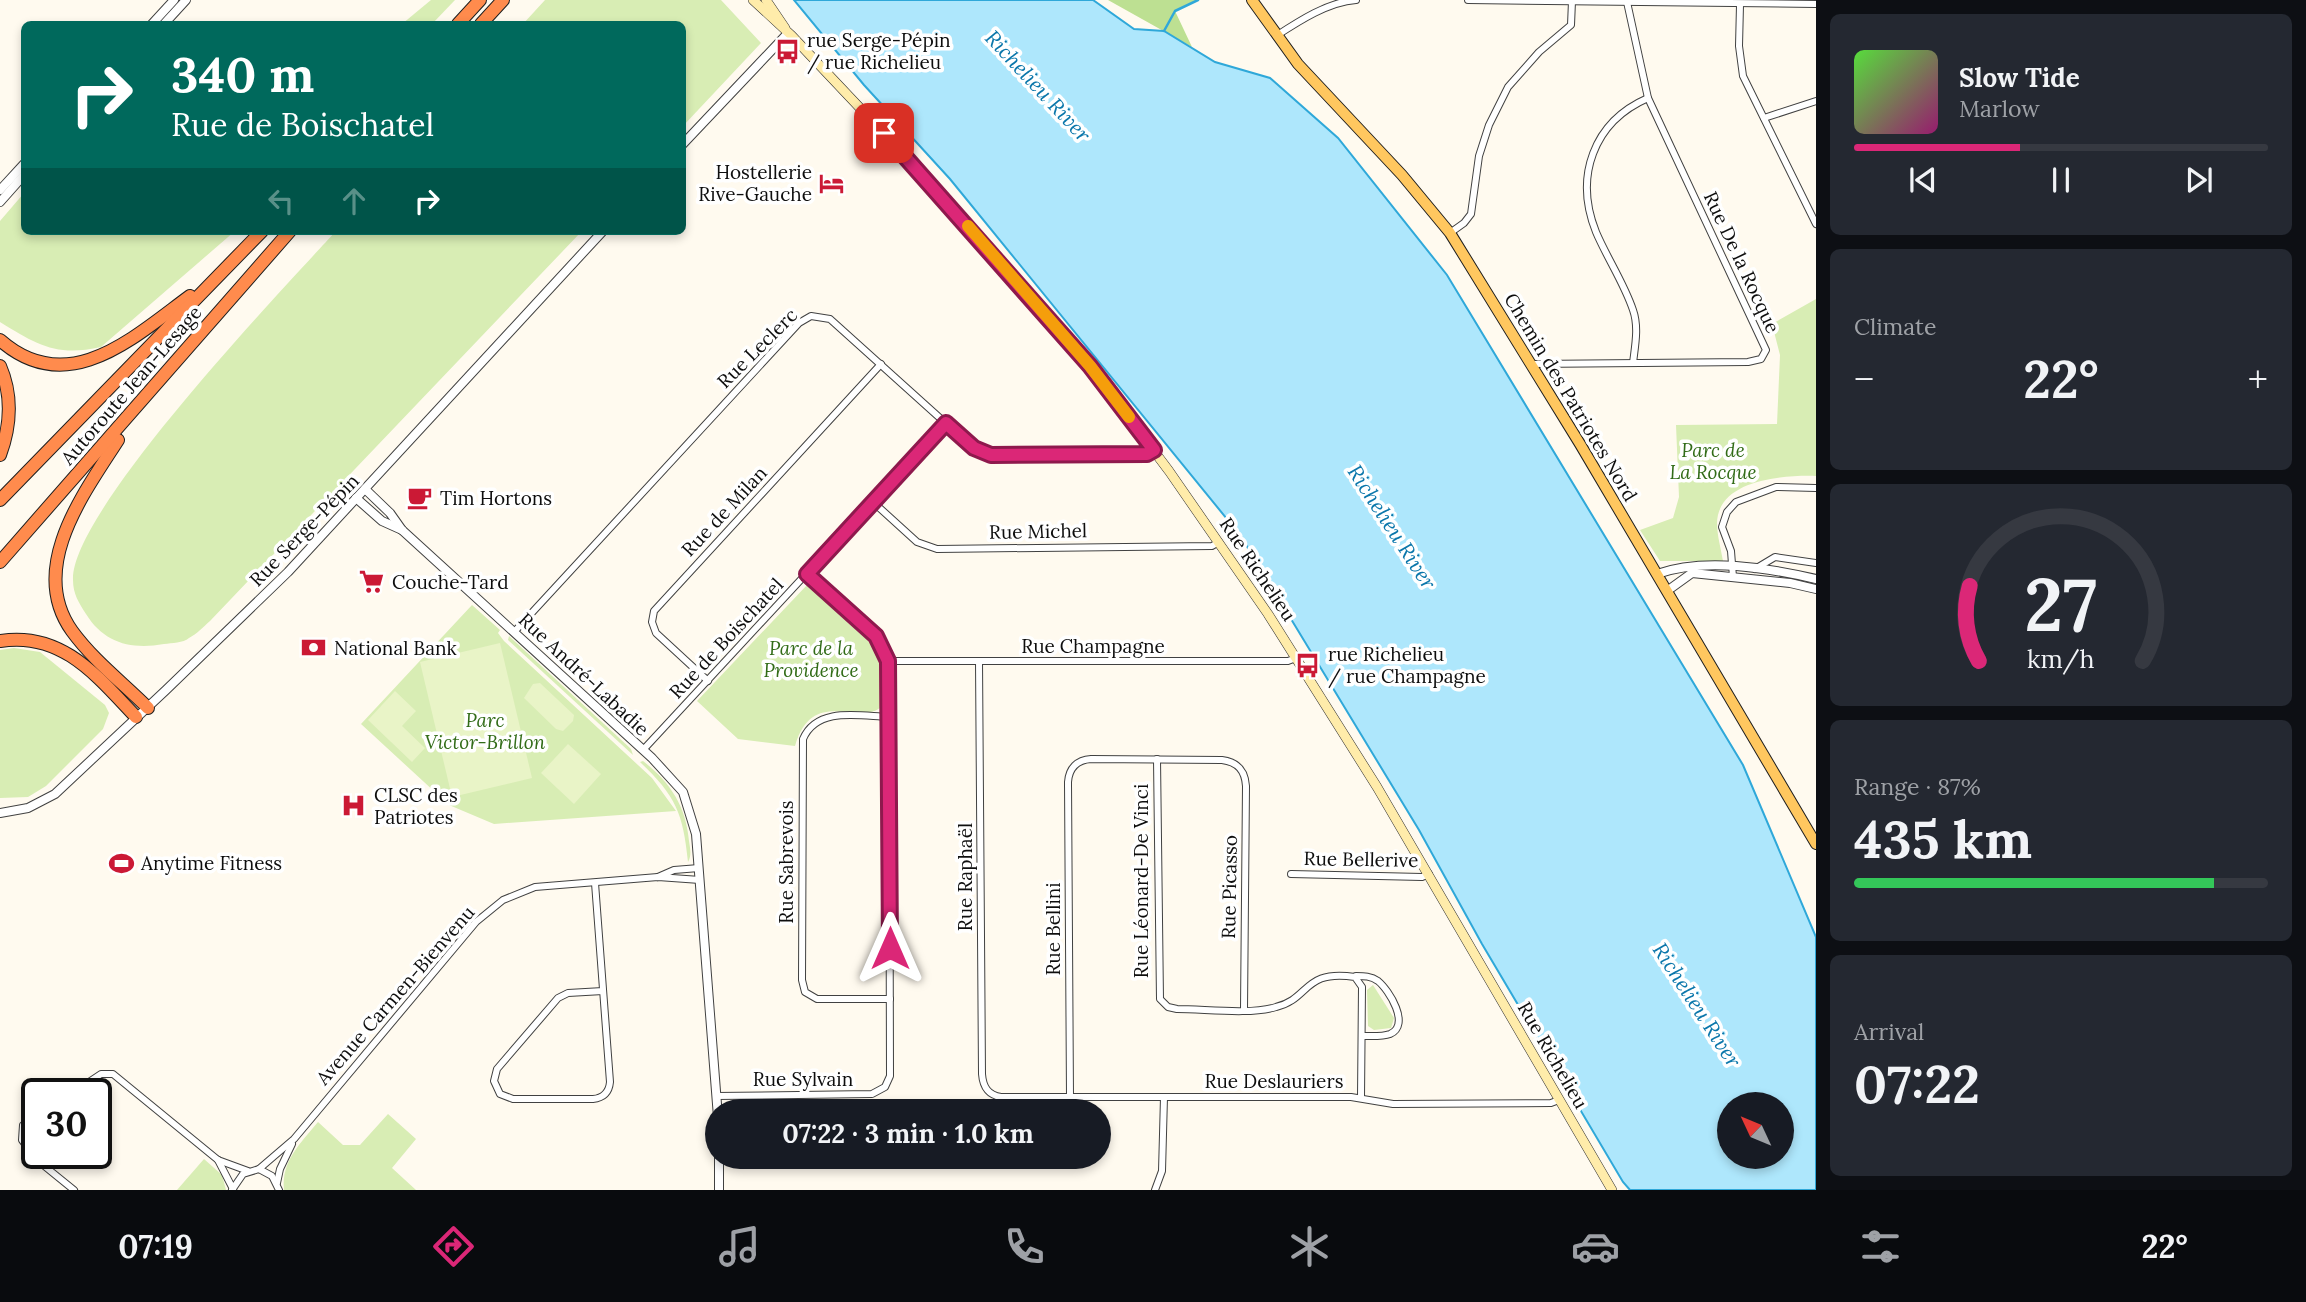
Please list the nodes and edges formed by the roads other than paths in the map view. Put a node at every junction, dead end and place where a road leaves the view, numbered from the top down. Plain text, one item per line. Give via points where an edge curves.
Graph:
1 (174, 0) edge
2 (186, 0) edge
3 (481, 0) edge
4 (503, 0) edge
5 (753, 0) edge
6 (766, 0) edge
7 (1252, 0) edge
8 (1356, 0) edge
9 (1468, 0) edge
10 (1572, 1) edge
11 (1628, 2) junction
12 (1816, 4) edge
13 (1740, 5) junction
14 (155, 21) edge
15 (167, 21) edge
16 (461, 21) edge
17 (484, 21) edge
18 (788, 33) junction
19 (1276, 36) junction
20 (1648, 98) junction
21 (1816, 101) edge
22 (1764, 118) junction
23 (686, 141) edge
24 (21, 167) edge
25 (21, 178) edge
26 (0, 190) edge
27 (0, 202) edge
28 (1814, 215) edge
29 (1816, 224) edge
30 (1450, 233) junction
31 (258, 235) edge
32 (287, 235) edge
33 (599, 235) edge
34 (222, 273) junction
35 (0, 340) edge
36 (1633, 363) junction
37 (881, 364) junction
38 (1532, 364) junction
39 (0, 366) edge
40 (139, 406) junction
41 (946, 423) junction
42 (1154, 450) junction
43 (0, 456) edge
44 (1816, 488) edge
45 (365, 489) junction
46 (356, 498) junction
47 (0, 500) edge
48 (873, 502) junction
49 (402, 530) junction
50 (1219, 542) junction
51 (0, 562) edge
52 (1816, 563) edge
53 (1733, 567) junction
54 (1753, 570) junction
55 (807, 574) junction
56 (1657, 574) junction
57 (1733, 577) junction
58 (1816, 579) edge
59 (1816, 589) edge
60 (1667, 591) junction
61 (515, 631) junction
62 (0, 640) edge
63 (1296, 658) junction
64 (888, 661) junction
65 (979, 661) junction
66 (708, 681) junction
67 (148, 708) junction
68 (136, 717) junction
69 (888, 717) junction
70 (643, 750) junction
71 (1157, 759) junction
72 (0, 813) edge
73 (1816, 844) edge
74 (699, 868) junction
75 (1291, 874) dead end
76 (1429, 874) junction
77 (658, 877) junction
78 (700, 880) junction
79 (595, 883) junction
80 (1350, 976) junction
81 (603, 991) junction
82 (890, 999) junction
83 (1244, 1009) junction
84 (1362, 1036) junction
85 (95, 1078) edge
86 (988, 1092) joint
87 (716, 1096) junction
88 (1070, 1097) junction
89 (1164, 1097) junction
90 (1362, 1097) junction
91 (716, 1099) edge
92 (1559, 1100) junction
93 (294, 1139) junction
94 (218, 1160) junction
95 (48, 1169) edge
96 (258, 1169) junction
97 (719, 1169) edge
98 (248, 1171) junction
99 (278, 1187) edge
100 (74, 1190) edge
101 (232, 1190) edge
102 (719, 1190) edge
103 (1154, 1190) edge
104 (1612, 1190) edge

1 - 14 street
2 - 15 street
3 - 16 highway
4 - 17 highway
5 - 18 main road, Rue Richelieu
6 - 18 main road, Rue Richelieu
7 - 19 main road, Chemin des Patriotes Nord
8 - 19 street via 1312,15
9 - 10 street
10 - 11 street
10 - 30 street via 1573,21 1524,68 1498,106 1479,156 1471,214
11 - 13 street
11 - 20 street, Rue De la Rocque
12 - 13 street
13 - 22 street via 1743,76
18 - 23 street
18 - 42 main road, Rue Richelieu via 932,185 1090,366
19 - 30 main road, Chemin des Patriotes Nord
20 - 36 street via 1630,106 1605,131 1595,144 1587,175 1595,229 1637,326
20 - 36 street, Rue De la Rocque via 1766,351 1760,359 1748,362
21 - 22 street
22 - 28 street
24 - 26 street
25 - 27 street
28 - 29 street
30 - 38 main road, Chemin des Patriotes Nord
31 - 34 highway, Autoroute Jean-Lesage
32 - 40 highway, Autoroute Jean-Lesage
33 - 45 street, Rue Serge-Pépin
34 - 35 highway via 97,359 50,364 20,355
34 - 47 highway, Autoroute Jean-Lesage
36 - 38 street, Rue De la Rocque
37 - 41 street, Rue Leclerc
37 - 61 street, Rue Leclerc via 827,317 804,318
37 - 66 street, Rue de Milan via 654,611 656,633
38 - 56 main road, Chemin des Patriotes Nord
39 - 43 highway via 10,410
40 - 51 highway, Autoroute Jean-Lesage
40 - 67 highway via 71,519 55,578 71,629
41 - 42 street, Rue Leclerc via 974,448 991,455 1147,454
41 - 48 street, Rue de Boischatel
42 - 50 main road, Rue Richelieu
44 - 53 street via 1776,487 1736,502 1723,518 1722,527
45 - 46 street, Rue Serge-Pépin
45 - 49 street, Rue André-Labadie
46 - 49 street, Rue André-Labadie via 382,521
46 - 67 street, Rue Serge-Pépin via 288,572
48 - 50 street, Rue Michel via 917,542 937,549 1212,546
48 - 55 street, Rue de Boischatel
49 - 61 street, Rue André-Labadie
50 - 63 main road, Rue Richelieu
52 - 54 street via 1775,557
53 - 54 street
53 - 56 street via 1687,565
53 - 57 street
54 - 58 street
55 - 64 street via 876,636
55 - 66 street, Rue de Boischatel
56 - 60 main road, Chemin des Patriotes Nord
57 - 59 street
57 - 60 street via 1692,573
60 - 73 main road, Chemin des Patriotes Nord
61 - 70 street, Rue André-Labadie
62 - 68 highway via 35,641 70,653
63 - 65 street, Rue Champagne via 1289,662
63 - 76 main road, Rue Richelieu
64 - 65 street, Rue Champagne
64 - 69 street, Rue Sylvain
65 - 86 street, Rue Raphaël via 982,1074
66 - 70 street, Rue de Boischatel
67 - 68 street, Rue Serge-Pépin
68 - 72 street, Rue Serge-Pépin via 49,798
69 - 82 street, Rue Sylvain
69 - 82 street, Rue Sabrevois via 828,717 811,726 803,739 802,985 812,997
70 - 74 street, Rue André-Labadie via 686,798
71 - 83 street, Rue Picasso via 1222,760 1240,768 1246,786
71 - 83 street, Rue Léonard-De Vinci via 1157,984 1162,1001 1177,1009
71 - 88 street, Rue Bellini via 1091,759 1076,764 1068,782
74 - 77 street
74 - 78 street, Rue André-Labadie
75 - 76 street, Rue Bellerive
76 - 92 main road, Rue Richelieu
77 - 78 street, Avenue Carmen-Bienvenu
77 - 79 street, Avenue Carmen-Bienvenu
78 - 87 street, Rue André-Labadie
79 - 81 street
79 - 93 street, Avenue Carmen-Bienvenu via 529,889 486,912
80 - 83 street via 1316,980 1278,1007
80 - 84 street via 1362,985
80 - 84 street via 1379,982 1399,1017 1398,1027 1390,1034
81 - 81 street via 558,998 497,1069 494,1083 500,1094 510,1099 594,1099 606,1094 610,1085
82 - 87 street, Rue Sylvain via 890,1076 878,1093
84 - 90 street
85 - 94 street via 113,1074
86 - 88 street, Rue Deslauriers via 998,1097
87 - 91 street, Rue André-Labadie
88 - 89 street, Rue Deslauriers
89 - 90 street, Rue Deslauriers
89 - 103 street via 1163,1171
90 - 92 street, Rue Deslauriers via 1393,1104
92 - 104 main road, Rue Richelieu
93 - 96 street, Avenue Carmen-Bienvenu
93 - 99 street, Avenue Carmen-Bienvenu via 280,1168
94 - 98 street
94 - 101 street
95 - 100 street
96 - 98 street
96 - 99 street via 268,1173
97 - 102 street
98 - 101 street

